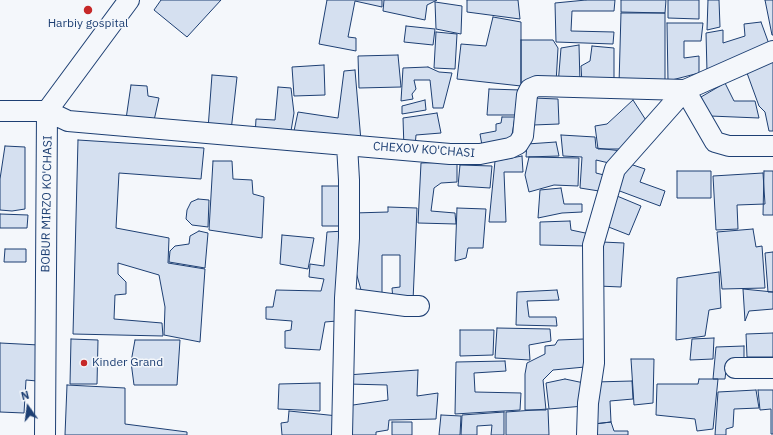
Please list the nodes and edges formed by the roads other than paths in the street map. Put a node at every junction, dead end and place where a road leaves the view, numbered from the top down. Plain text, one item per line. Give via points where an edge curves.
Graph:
1 (129, 0) edge
2 (773, 51) edge
3 (685, 90) junction
4 (0, 111) edge
5 (47, 111) junction
6 (347, 145) junction
7 (773, 146) edge
8 (345, 298) junction
9 (419, 306) dead end
10 (735, 368) dead end
11 (773, 368) edge
12 (44, 435) edge
13 (342, 435) edge
14 (587, 435) edge

1 - 5 street
2 - 3 street, CHEXOV KO'CHASI
3 - 6 street, CHEXOV KO'CHASI via 537,86 530,89 527,95 523,136 518,144 480,154 450,154
3 - 7 street via 715,142 729,146
3 - 14 street via 615,170 593,245 594,363 588,403
4 - 5 street
5 - 6 street, CHEXOV KO'CHASI via 68,121
5 - 12 street, BOBUR MIRZO KO'CHASI
6 - 8 street via 349,238
8 - 9 street
8 - 13 street
10 - 11 street

